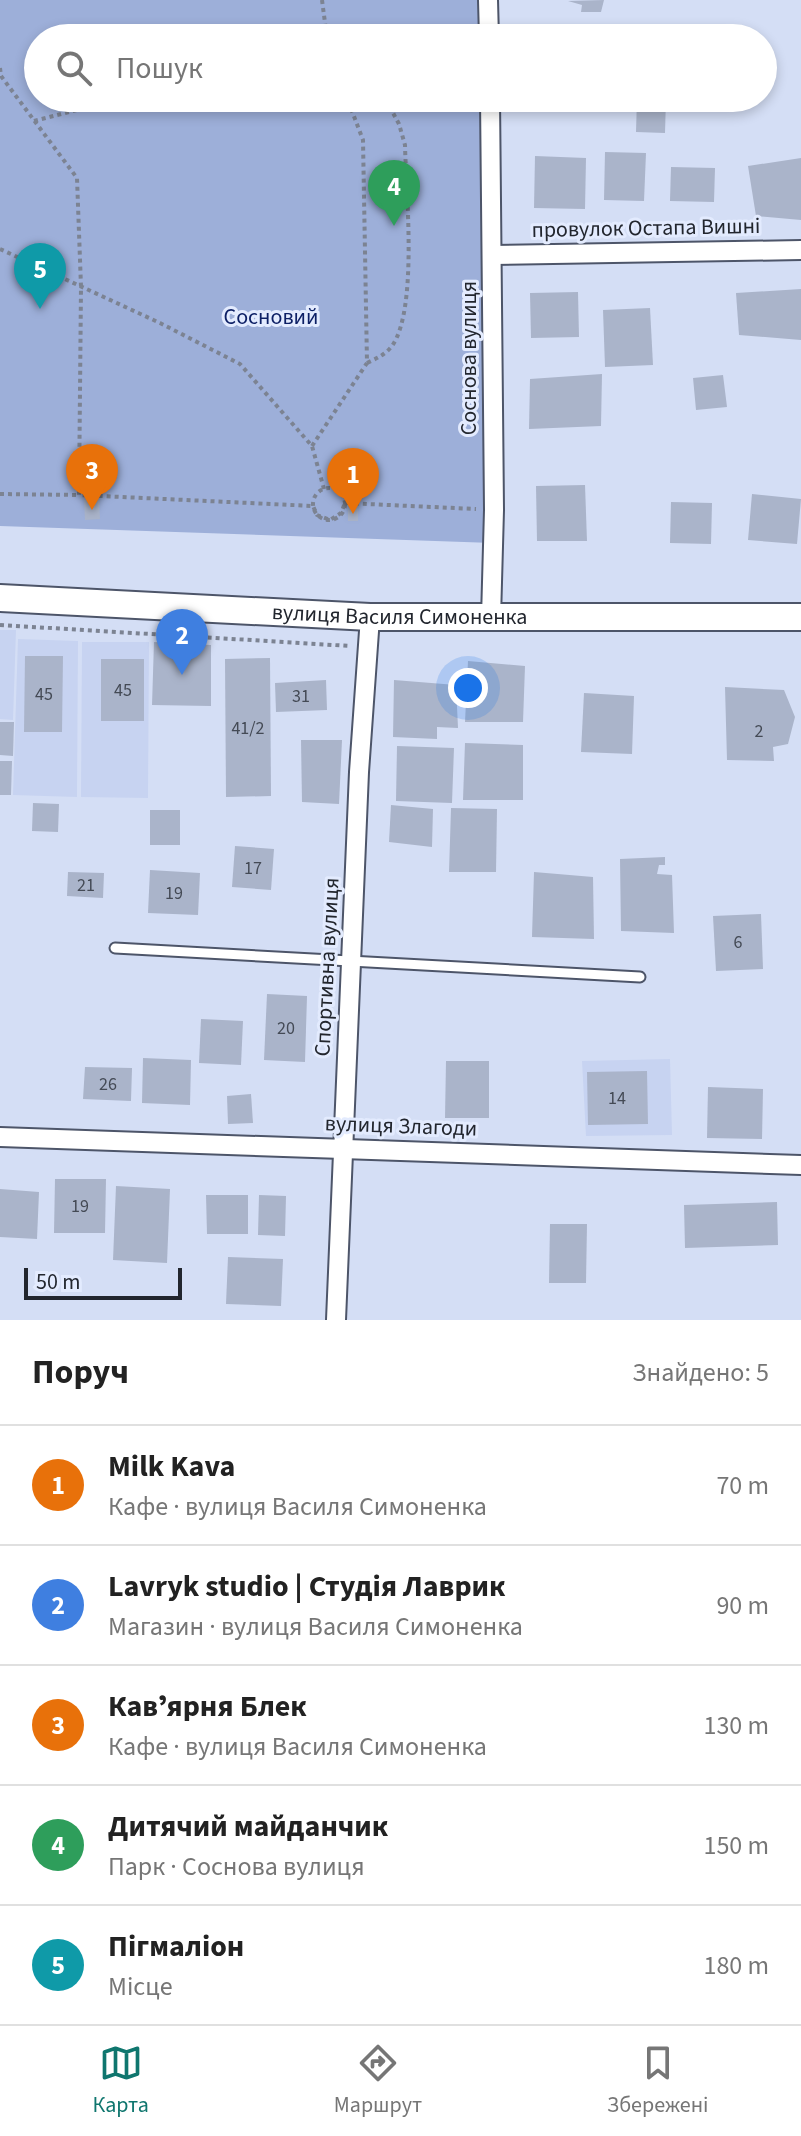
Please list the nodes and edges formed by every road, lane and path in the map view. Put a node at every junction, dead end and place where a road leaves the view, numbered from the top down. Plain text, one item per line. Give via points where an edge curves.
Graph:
1 (322, 0) edge
2 (488, 0) edge
3 (325, 24) edge
4 (489, 24) edge
5 (0, 68) edge
6 (24, 107) edge
7 (27, 112) edge
8 (69, 112) edge
9 (352, 112) edge
10 (391, 112) edge
11 (490, 112) edge
12 (34, 121) junction
13 (0, 249) edge
14 (801, 250) edge
15 (492, 255) junction
16 (81, 287) junction
17 (367, 363) junction
18 (312, 446) junction
19 (324, 489) junction
20 (0, 494) edge
21 (79, 495) junction
22 (345, 503) junction
23 (313, 506) junction
24 (494, 510) junction
25 (0, 598) edge
26 (370, 617) junction
27 (801, 617) edge
28 (491, 618) junction
29 (0, 625) edge
30 (368, 647) junction
31 (115, 948) dead end
32 (352, 962) junction
33 (640, 977) dead end
34 (0, 1137) edge
35 (342, 1147) junction
36 (801, 1165) edge
37 (336, 1320) edge

1 - 3 path
2 - 4 street
5 - 6 path
7 - 12 path
8 - 12 path
9 - 17 path via 363,140
10 - 17 path via 405,145 407,304 394,343 385,355
11 - 15 street, Соснова вулиця
12 - 16 path via 77,178
13 - 16 path
14 - 15 street, провулок Остапа Вишні
15 - 24 street, Соснова вулиця
16 - 18 path via 240,364
16 - 21 path
17 - 18 path
18 - 19 path
19 - 22 path via 338,491
19 - 23 path via 315,495
20 - 21 path
21 - 23 path
22 - 23 path via 337,517 320,517
22 - 24 path
24 - 28 street, Соснова вулиця
25 - 26 street, вулиця Василя Симоненка
26 - 28 street, вулиця Василя Симоненка
26 - 30 street, Спортивна вулиця
27 - 28 street, вулиця Василя Симоненка
29 - 30 path
30 - 32 street, Спортивна вулиця
31 - 32 lane
32 - 33 lane
32 - 35 street, Спортивна вулиця
34 - 35 street, вулиця Злагоди
35 - 36 street, вулиця Злагоди
35 - 37 street, Спортивна вулиця

